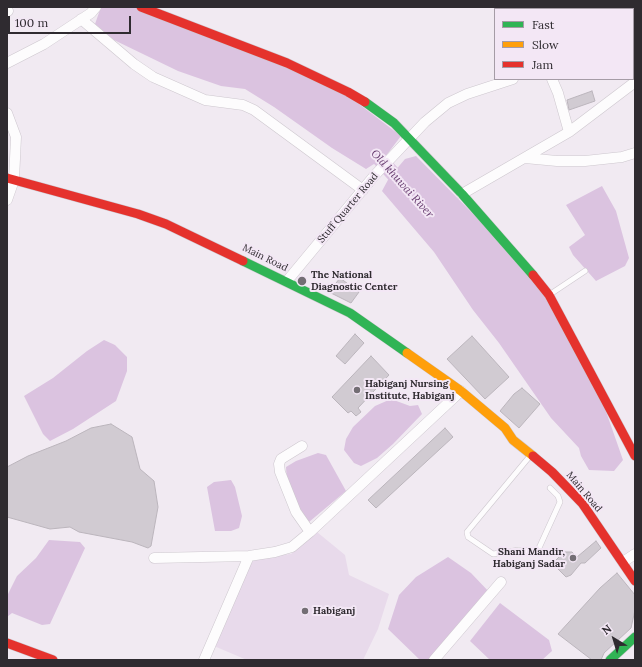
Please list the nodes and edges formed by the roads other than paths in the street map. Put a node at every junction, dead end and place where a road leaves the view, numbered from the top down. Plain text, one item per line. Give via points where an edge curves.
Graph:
1 (141, 7) edge
2 (94, 10) edge
3 (81, 19) junction
4 (7, 63) edge
5 (510, 80) edge
6 (552, 80) edge
7 (635, 82) edge
8 (7, 112) edge
9 (569, 132) junction
10 (408, 139) junction
11 (635, 153) edge
12 (525, 158) junction
13 (11, 179) edge
14 (363, 190) junction
15 (462, 194) junction
16 (7, 200) edge
17 (585, 271) dead end
18 (287, 281) junction
19 (549, 295) junction
20 (461, 391) junction
21 (505, 428) junction
22 (302, 446) dead end
23 (532, 454) junction
24 (635, 456) edge
25 (550, 488) dead end
26 (609, 526) dead end
27 (310, 532) junction
28 (249, 556) junction
29 (630, 557) edge
30 (154, 558) dead end
31 (635, 581) edge
32 (498, 586) dead end
33 (635, 637) edge
34 (7, 643) edge
35 (635, 647) edge
36 (53, 660) edge
37 (204, 660) edge
38 (434, 660) edge
39 (610, 660) edge
40 (621, 660) edge

1 - 10 main road via 287,63 348,92 378,110
2 - 3 street
3 - 4 street via 44,44
3 - 14 street via 153,77 205,100 243,105 254,110
5 - 10 street, Stuff Quarter Road via 467,94 448,104
6 - 9 street
7 - 9 street
8 - 13 street via 16,137
9 - 12 street
10 - 14 street, Stuff Quarter Road
10 - 15 main road
11 - 12 street via 585,161
12 - 15 street
13 - 16 street
13 - 18 main road, Main Road via 166,224
14 - 18 street, Stuff Quarter Road
15 - 19 main road
17 - 19 lane
18 - 20 main road, Main Road via 350,313
19 - 24 main road
20 - 21 main road, Main Road
20 - 27 street
21 - 23 main road, Main Road via 513,440
21 - 26 main road, Main Road via 518,432 557,465
22 - 27 street via 281,459 279,464 296,512
23 - 25 lane via 467,532 468,537 493,554 519,550 533,551 539,548 560,502
23 - 29 main road, Main Road via 552,472
27 - 28 street via 292,547
28 - 30 street
28 - 37 street
29 - 31 main road, Main Road
32 - 38 street
33 - 39 main road
34 - 36 main road
35 - 40 main road

